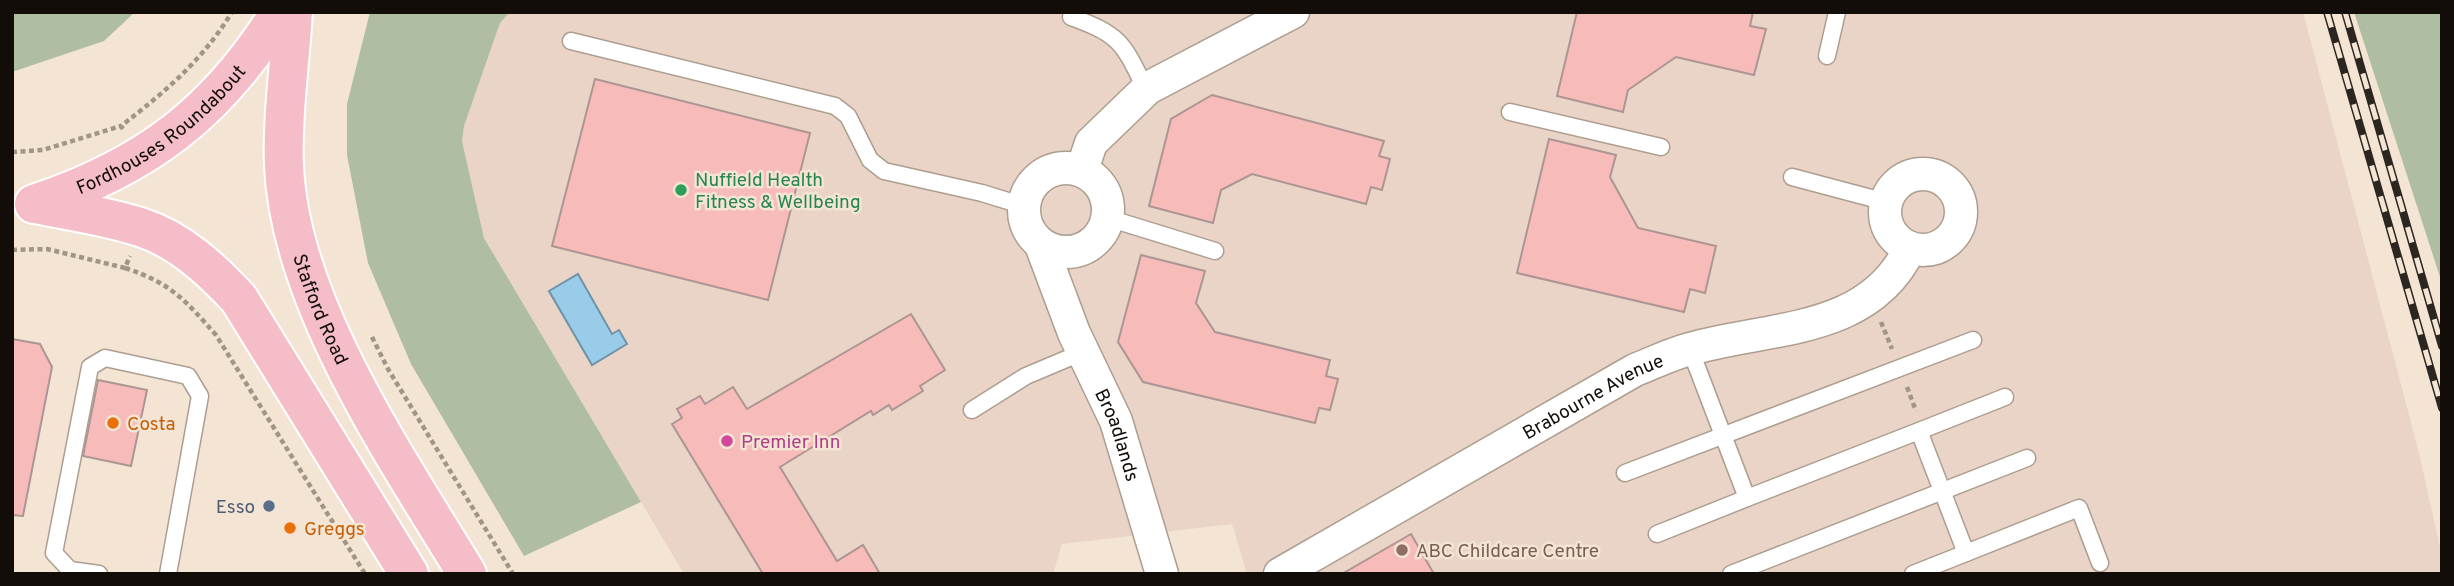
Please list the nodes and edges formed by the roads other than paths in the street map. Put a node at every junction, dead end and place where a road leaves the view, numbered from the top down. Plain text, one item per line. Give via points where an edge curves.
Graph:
1 (279, 12) edge
2 (293, 12) edge
3 (1293, 12) edge
4 (1837, 12) edge
5 (1071, 17) dead end
6 (571, 41) dead end
7 (1827, 56) dead end
8 (1146, 90) junction
9 (1510, 112) dead end
10 (1661, 147) dead end
11 (1082, 170) junction
12 (1792, 177) dead end
13 (1886, 202) junction
14 (23, 204) edge
15 (1024, 206) junction
16 (1108, 218) junction
17 (1041, 245) junction
18 (1089, 245) junction
19 (1910, 248) junction
20 (1215, 251) dead end
21 (1063, 299) junction
22 (1973, 340) dead end
23 (1690, 349) junction
24 (1083, 352) junction
25 (2005, 397) dead end
26 (972, 410) dead end
27 (1919, 430) junction
28 (1722, 436) junction
29 (2027, 458) dead end
30 (1625, 473) dead end
31 (1941, 491) junction
32 (1747, 498) junction
33 (1657, 534) dead end
34 (1966, 553) junction
35 (2100, 563) dead end
36 (99, 574) edge
37 (168, 574) edge
38 (409, 574) edge
39 (467, 574) edge
40 (1162, 574) edge
41 (1280, 574) edge
42 (1731, 574) edge
43 (1913, 574) edge

1 - 14 highway, Fordhouses Roundabout via 228,86 159,147 89,186
2 - 39 highway, Stafford Road via 285,166 296,241 317,305 380,429
3 - 8 street
4 - 7 lane
5 - 8 lane via 1111,33 1123,45
6 - 15 lane via 835,106 848,116 870,160 884,171
8 - 11 street via 1091,144
9 - 10 lane
11 - 15 street via 1057,168 1043,174 1032,184
11 - 16 street via 1096,179 1107,197
12 - 13 lane
13 - 19 street via 1886,222 1892,234
13 - 19 street via 1896,184 1915,174 1941,177 1956,191 1962,208 1955,234 1933,249
14 - 38 highway via 142,227 217,275 259,330
15 - 17 street via 1025,221
16 - 18 street
16 - 20 lane
17 - 18 street via 1063,252
17 - 21 street, Broadlands
18 - 21 street
19 - 23 street, Brabourne Avenue via 1886,284 1835,315 1780,332
21 - 24 street, Broadlands
22 - 28 lane
23 - 28 lane
23 - 41 street, Brabourne Avenue via 1635,370 1589,395
24 - 26 lane via 1026,376
24 - 40 street, Broadlands via 1116,421
25 - 27 lane
27 - 31 lane
27 - 32 lane
28 - 30 lane
28 - 32 lane
29 - 31 lane
31 - 34 lane
31 - 42 lane
32 - 33 lane
34 - 35 lane via 2078,508
34 - 43 lane
36 - 37 lane via 70,570 54,553 89,367 105,358 188,376 200,396

